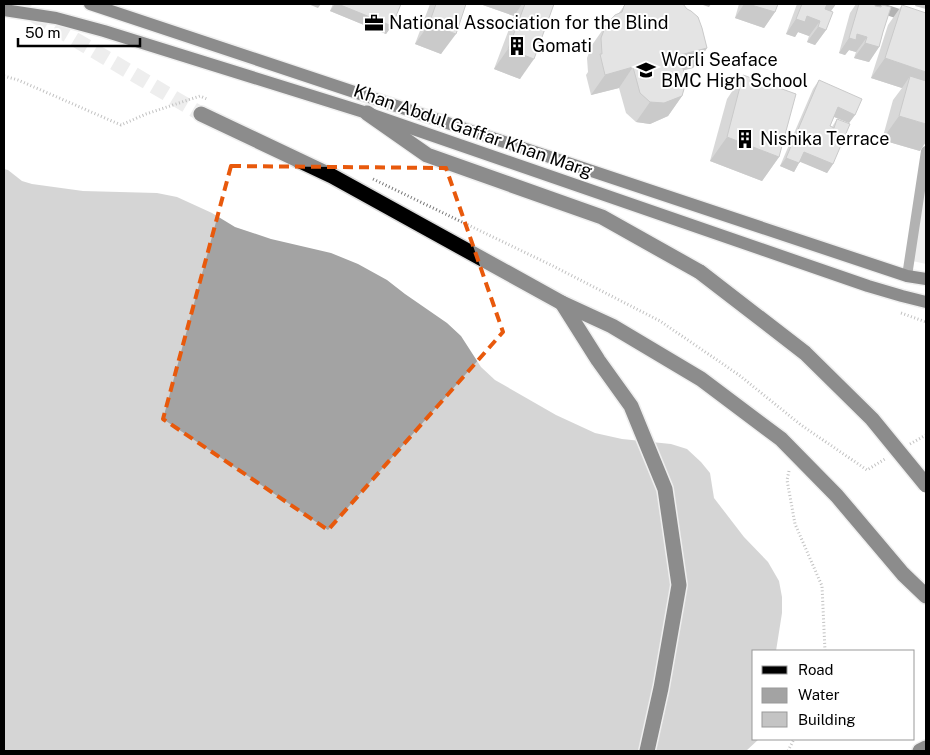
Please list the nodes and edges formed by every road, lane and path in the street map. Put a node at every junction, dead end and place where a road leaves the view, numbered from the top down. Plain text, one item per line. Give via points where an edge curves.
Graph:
1 (90, 4) edge
2 (869, 4) edge
3 (4, 10) edge
4 (926, 23) edge
5 (367, 113) junction
6 (201, 114) tunnel mouth
7 (926, 151) edge
8 (907, 276) junction
9 (926, 279) edge
10 (926, 302) edge
11 (562, 303) junction
12 (900, 313) dead end
13 (926, 322) edge
14 (801, 425) dead end
15 (926, 435) edge
16 (909, 444) dead end
17 (892, 454) dead end
18 (789, 471) dead end
19 (926, 485) edge
20 (926, 596) edge
21 (825, 650) edge
22 (926, 748) edge
23 (647, 751) edge
24 (920, 751) edge

1 - 8 main road, Khan Abdul Gaffar Khan Marg
2 - 4 street
3 - 5 main road, Khan Abdul Gaffar Khan Marg via 56,18 104,31
5 - 10 main road, Khan Abdul Gaffar Khan Marg via 868,286
5 - 19 highway, bridge via 427,155 602,217 700,272 805,353 872,418
6 - 11 highway via 332,176
7 - 8 street
8 - 9 main road, Khan Abdul Gaffar Khan Marg
11 - 20 highway via 612,326 701,380 781,439
11 - 23 highway via 631,406 665,489 679,585
12 - 13 path
14 - 17 path via 867,470
15 - 16 path
18 - 21 path via 787,480 795,524 822,586
22 - 24 highway

